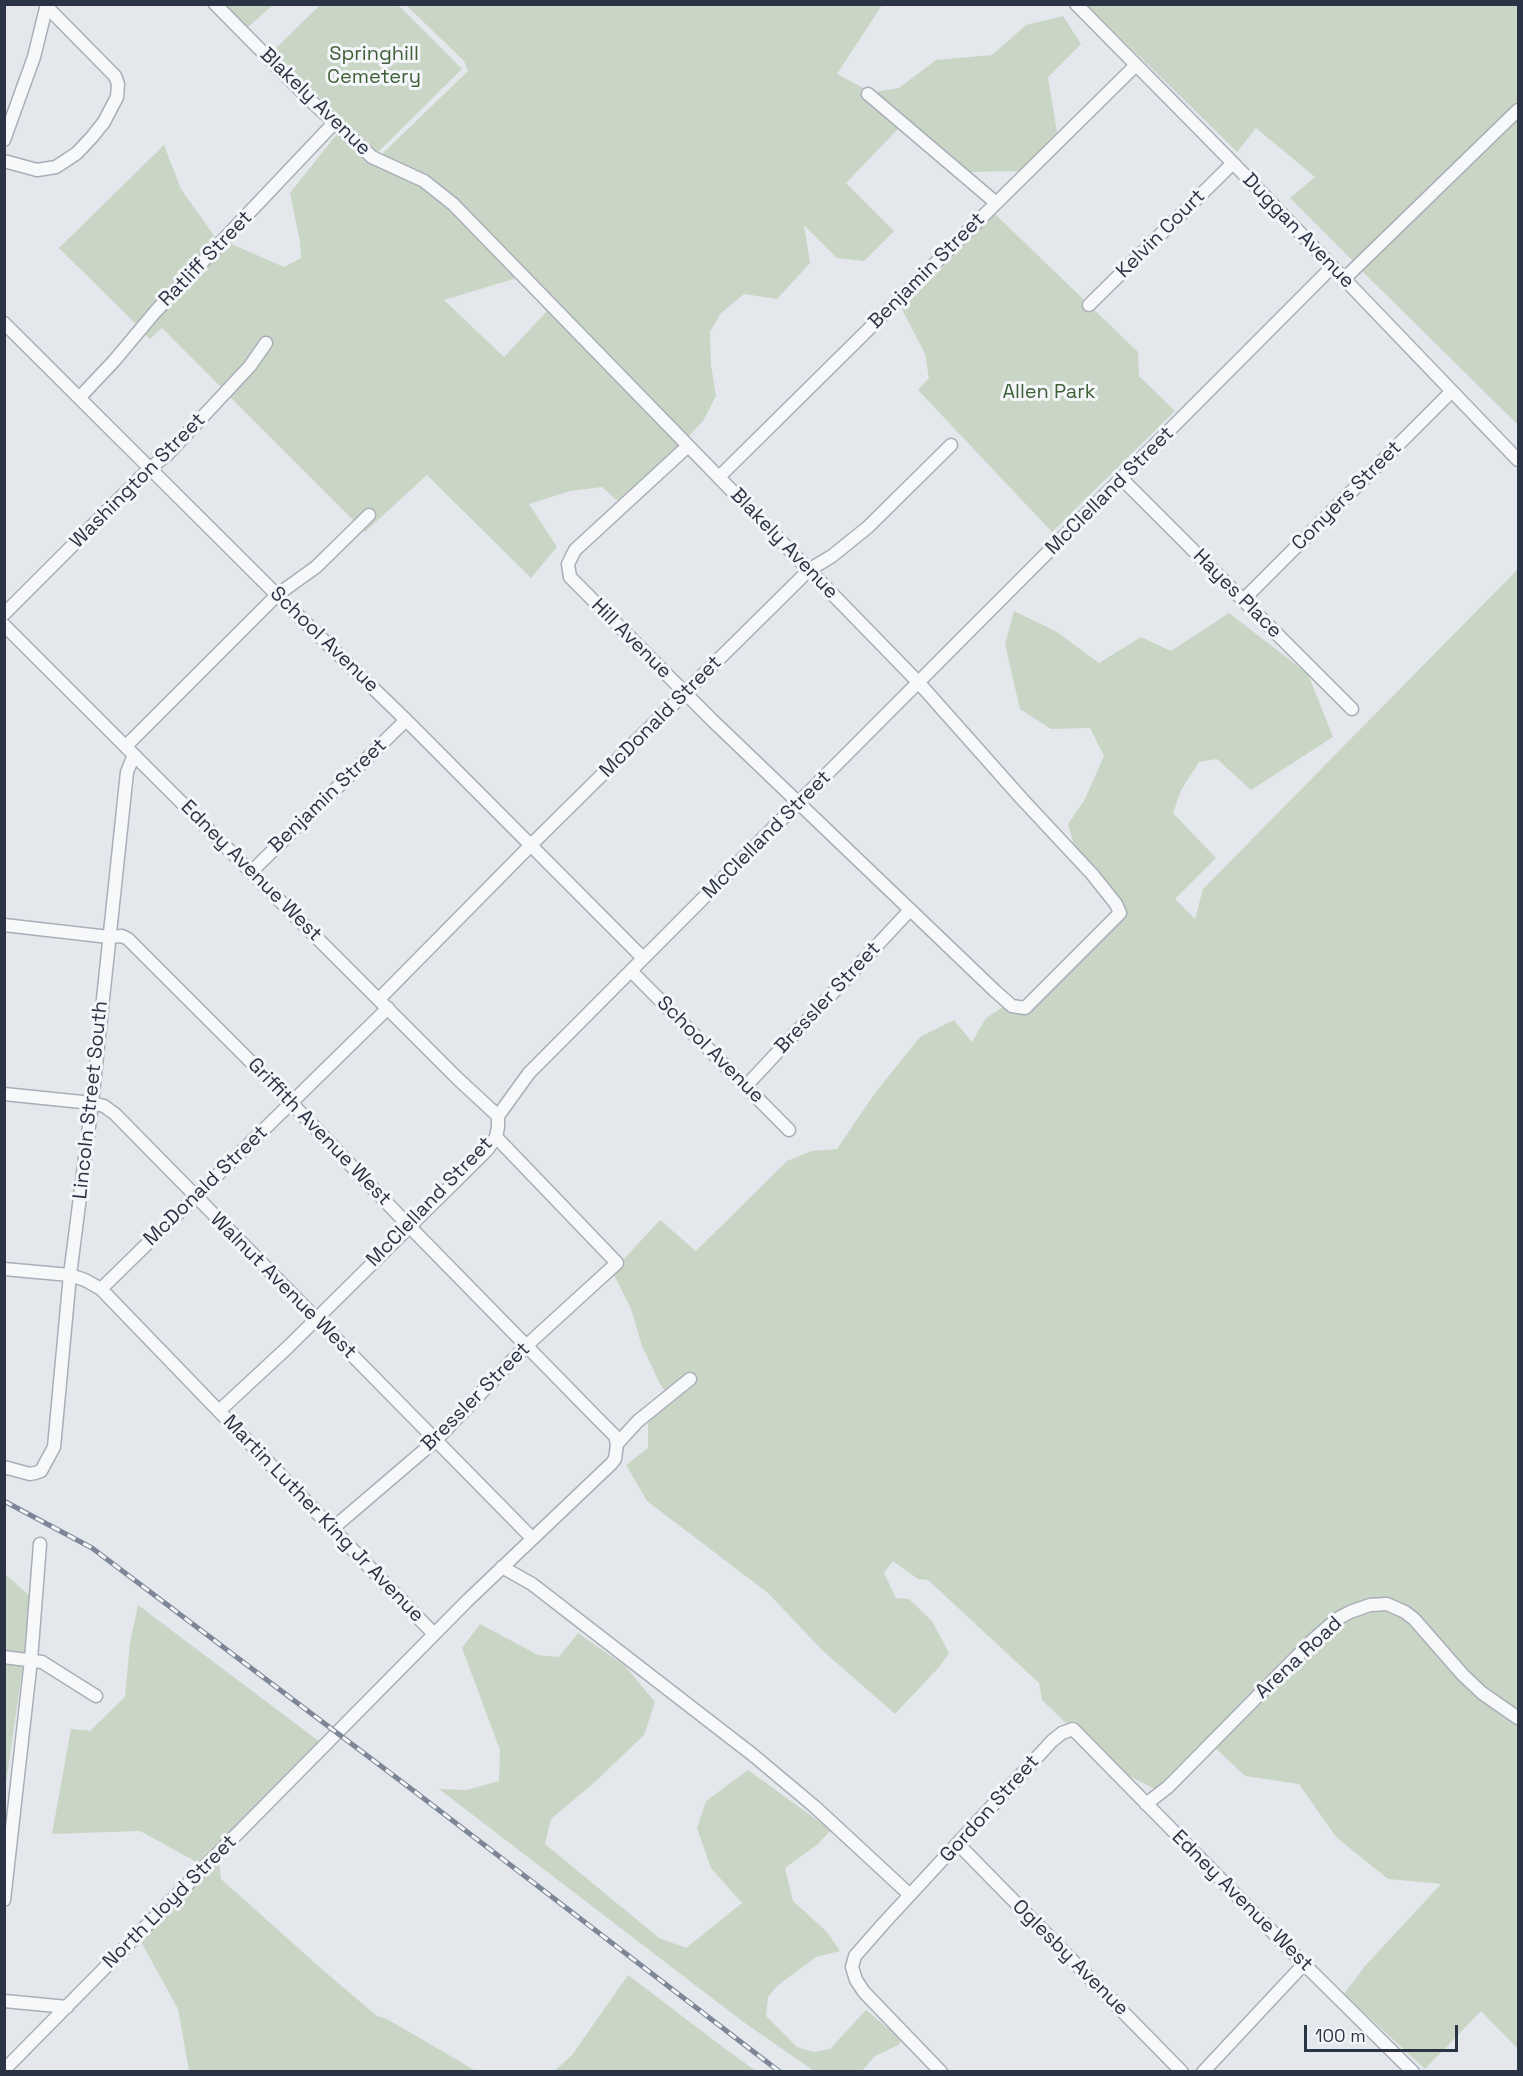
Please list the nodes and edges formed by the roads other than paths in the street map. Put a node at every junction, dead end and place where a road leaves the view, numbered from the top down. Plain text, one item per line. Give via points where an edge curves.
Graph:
1 (215, 4) edge
2 (1076, 4) edge
3 (47, 6) edge
4 (1136, 65) junction
5 (868, 94) dead end
6 (1518, 110) edge
7 (334, 123) junction
8 (4, 140) edge
9 (4, 162) edge
10 (1233, 163) junction
11 (995, 202) junction
12 (1332, 267) junction
13 (1344, 279) junction
14 (1089, 305) dead end
15 (4, 322) edge
16 (266, 343) dead end
17 (1452, 391) junction
18 (80, 397) junction
19 (951, 445) dead end
20 (688, 446) junction
21 (1518, 460) edge
22 (150, 468) junction
23 (719, 477) junction
24 (1122, 479) junction
25 (369, 515) dead end
26 (809, 570) junction
27 (277, 595) junction
28 (1243, 600) junction
29 (4, 615) edge
30 (4, 625) edge
31 (919, 683) junction
32 (685, 693) junction
33 (1352, 709) dead end
34 (406, 720) junction
35 (130, 750) junction
36 (799, 804) junction
37 (531, 845) junction
38 (251, 872) junction
39 (910, 910) junction
40 (4, 925) edge
41 (109, 937) junction
42 (643, 958) junction
43 (631, 971) junction
44 (384, 1004) junction
45 (746, 1086) junction
46 (4, 1094) edge
47 (92, 1103) junction
48 (291, 1104) junction
49 (498, 1116) junction
50 (789, 1130) dead end
51 (496, 1137) junction
52 (196, 1197) junction
53 (409, 1226) junction
54 (4, 1269) edge
55 (70, 1275) junction
56 (101, 1289) junction
57 (316, 1318) junction
58 (526, 1346) junction
59 (690, 1379) dead end
60 (219, 1411) junction
61 (435, 1441) junction
62 (617, 1444) junction
63 (4, 1467) edge
64 (332, 1529) junction
65 (532, 1538) junction
66 (40, 1544) dead end
67 (502, 1567) junction
68 (434, 1634) junction
69 (4, 1657) edge
70 (31, 1660) junction
71 (96, 1696) dead end
72 (1518, 1718) edge
73 (1073, 1729) joint
74 (1146, 1804) junction
75 (8, 1834) edge
76 (957, 1844) junction
77 (910, 1894) junction
78 (4, 1900) edge
79 (1304, 1964) junction
80 (4, 2001) edge
81 (67, 2007) junction
82 (4, 2070) edge
83 (941, 2072) edge
84 (1182, 2072) edge
85 (1203, 2072) edge
86 (1413, 2072) edge

1 - 7 street, Blakely Avenue
2 - 4 street, Duggan Avenue
3 - 8 street via 34,57
3 - 9 street via 115,76 117,97 92,137 56,167 37,170
4 - 10 street, Duggan Avenue
4 - 11 street, Benjamin Street
5 - 11 street
6 - 13 street
7 - 18 street, Ratliff Street
7 - 20 street, Blakely Avenue via 372,157 441,193
10 - 12 street, Duggan Avenue
10 - 14 street, Kelvin Court
11 - 23 street, Benjamin Street
12 - 13 street, Duggan Avenue
12 - 24 street, McClelland Street
13 - 17 street, Duggan Avenue
15 - 18 street, School Avenue
16 - 22 street, Washington Street via 250,366 167,455
17 - 21 street, Duggan Avenue
17 - 28 street, Conyers Street
18 - 22 street, School Avenue
19 - 26 street, McDonald Street via 868,527
20 - 23 street, Blakely Avenue
20 - 32 street, Hill Avenue via 575,550 568,564 573,581
22 - 27 street, School Avenue
22 - 29 street, Washington Street
23 - 26 street, Blakely Avenue
24 - 28 street, Hayes Place
24 - 31 street, McClelland Street
25 - 27 street, Lincoln Street South via 316,567
26 - 31 street, Blakely Avenue
26 - 32 street, McDonald Street
27 - 34 street, School Avenue
27 - 35 street, Lincoln Street South
28 - 33 street, Hayes Place
30 - 35 street, Edney Avenue West
31 - 36 street, McClelland Street
31 - 39 street, Blakely Avenue via 1080,860 1120,913 1028,1006 1020,1008 1003,999
32 - 36 street, Hill Avenue
32 - 37 street, McDonald Street
34 - 37 street, School Avenue
34 - 38 street, Benjamin Street
35 - 38 street, Edney Avenue West
35 - 41 street, Lincoln Street South
36 - 39 street, Hill Avenue
36 - 42 street, McClelland Street
37 - 42 street, School Avenue
37 - 44 street, McDonald Street
38 - 44 street, Edney Avenue West
39 - 45 street, Bressler Street
40 - 41 street, Griffith Avenue West
41 - 47 street, Lincoln Street South
41 - 48 street, Griffith Avenue West via 128,939
42 - 43 street, McClelland Street
43 - 45 street, School Avenue
43 - 49 street, McClelland Street via 529,1073
44 - 48 street, McDonald Street
44 - 49 street, Edney Avenue West
45 - 50 street, School Avenue
46 - 47 street, Walnut Avenue West
47 - 52 street, Walnut Avenue West via 115,1114
47 - 55 street, Lincoln Street South
48 - 52 street, McDonald Street
48 - 53 street, Griffith Avenue West
49 - 51 street, McClelland Street
51 - 53 street, McClelland Street
51 - 58 street, Bressler Street via 617,1263
52 - 56 street, McDonald Street
52 - 57 street, Walnut Avenue West
53 - 57 street, McClelland Street
53 - 58 street, Griffith Avenue West
54 - 55 street, Martin Luther King Jr Avenue
55 - 56 street, Martin Luther King Jr Avenue
55 - 63 street, Lincoln Street South via 54,1447 41,1471 30,1474
56 - 60 street, Martin Luther King Jr Avenue
57 - 60 street, McClelland Street
57 - 61 street, Walnut Avenue West
58 - 61 street, Bressler Street
58 - 62 street, Griffith Avenue West via 615,1437
59 - 62 street, Martin Luther King Jr Avenue via 638,1421
60 - 64 street, Martin Luther King Jr Avenue
61 - 64 street, Bressler Street
61 - 65 street, Walnut Avenue West
62 - 65 street, Martin Luther King Jr Avenue via 611,1464
64 - 68 street, Martin Luther King Jr Avenue
65 - 67 street, Martin Luther King Jr Avenue
66 - 70 street
67 - 68 street, Martin Luther King Jr Avenue
67 - 77 street via 532,1584 753,1755
68 - 81 street, North Lloyd Street
69 - 70 street
70 - 71 street via 42,1662
70 - 75 street
72 - 74 street, Arena Road via 1463,1676 1405,1612 1387,1604 1370,1605 1337,1619 1313,1640 1168,1787
73 - 74 street, Edney Avenue West
73 - 76 street, Gordon Street via 1052,1741
74 - 79 street, Edney Avenue West
75 - 78 street
76 - 77 street, Gordon Street
76 - 84 street, Oglesby Avenue
77 - 83 street, Gordon Street via 858,1952 852,1967 864,1992
79 - 85 street
79 - 86 street, Edney Avenue West
80 - 81 street
81 - 82 street, North Lloyd Street

